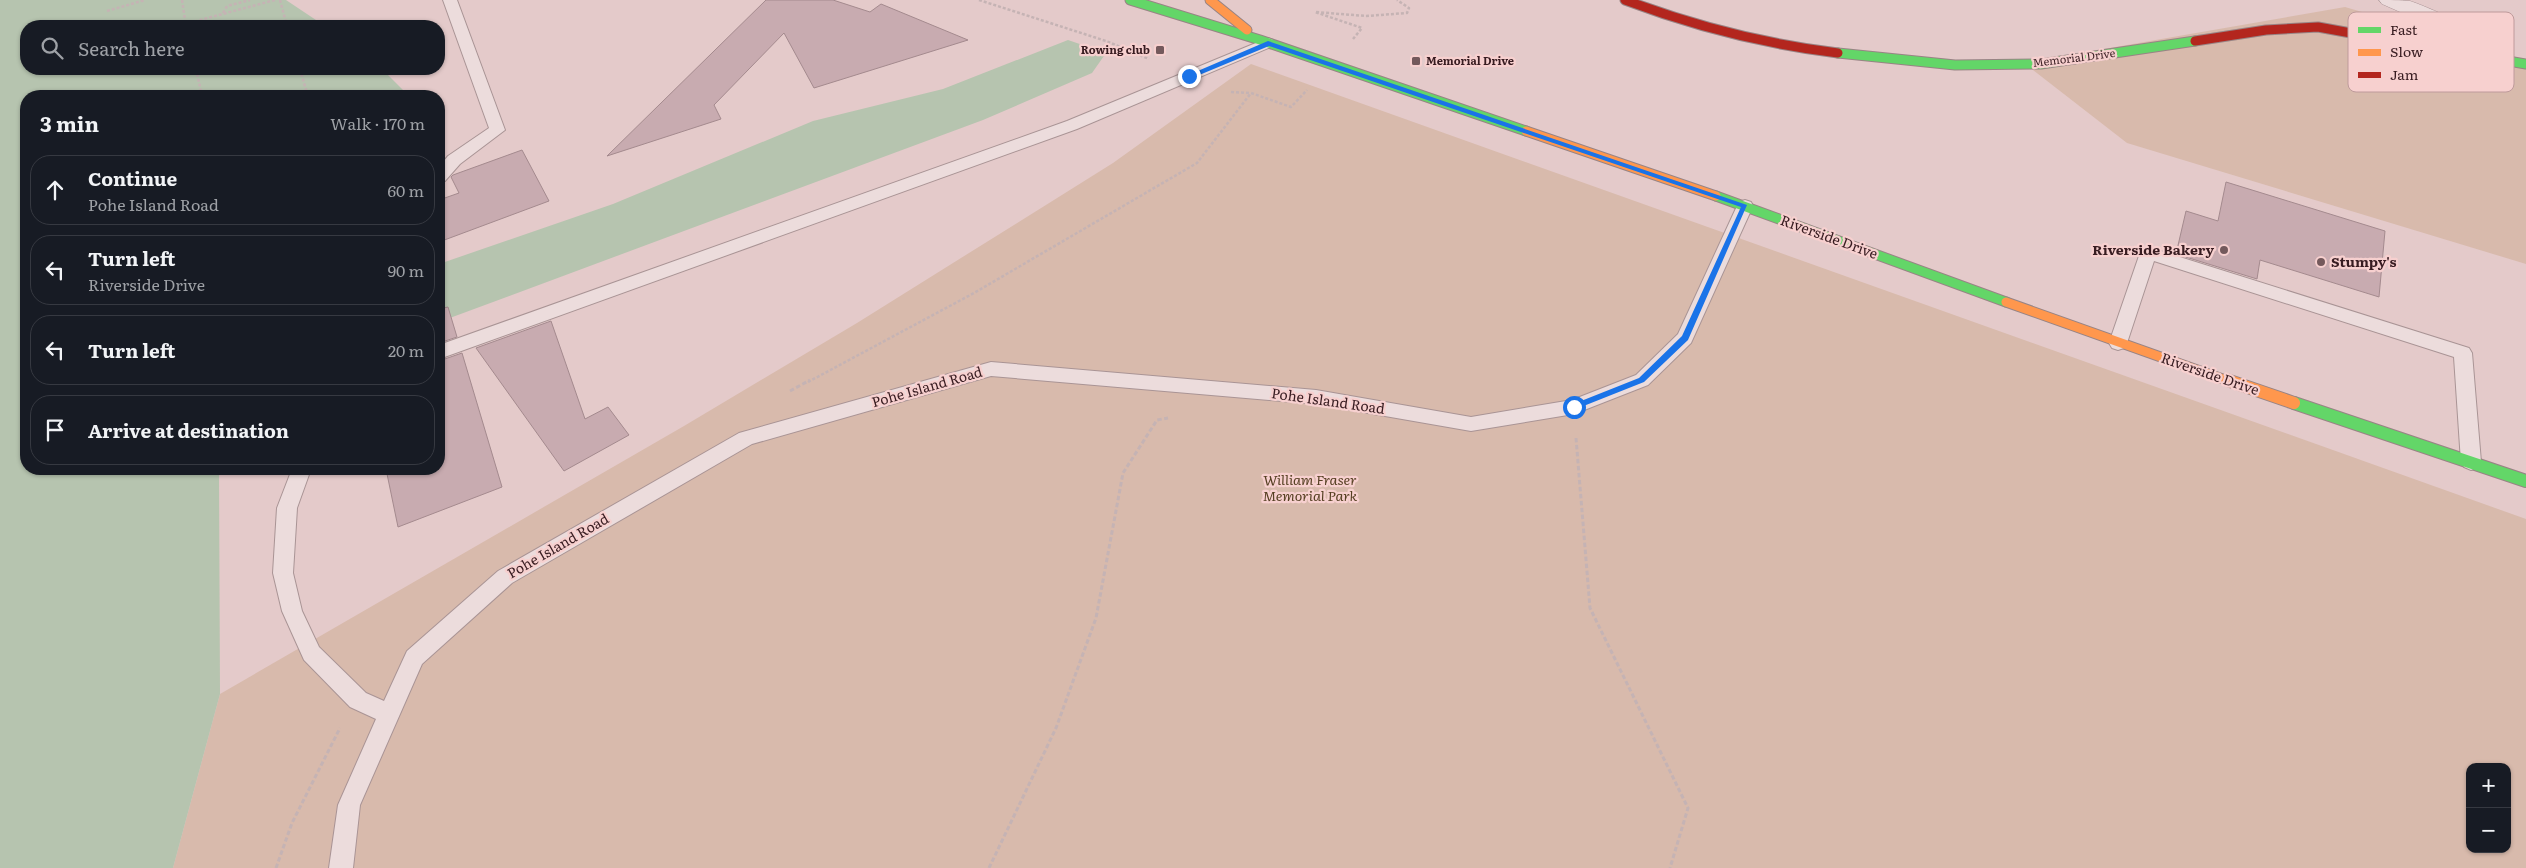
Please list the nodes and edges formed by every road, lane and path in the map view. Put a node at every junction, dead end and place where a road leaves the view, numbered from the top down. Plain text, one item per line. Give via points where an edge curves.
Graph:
1 (145, 0) edge
2 (182, 0) edge
3 (250, 0) edge
4 (275, 0) edge
5 (280, 0) edge
6 (450, 0) edge
7 (979, 0) edge
8 (1130, 0) edge
9 (1210, 0) edge
10 (1624, 0) edge
11 (2389, 0) edge
12 (107, 11) dead end
13 (2418, 12) edge
14 (222, 14) junction
15 (184, 20) edge
16 (202, 20) edge
17 (285, 20) edge
18 (2348, 32) edge
19 (1264, 42) junction
20 (197, 75) edge
21 (302, 75) edge
22 (1189, 76) junction
23 (201, 90) edge
24 (306, 90) edge
25 (1251, 93) dead end
26 (445, 170) edge
27 (1745, 206) junction
28 (2118, 343) junction
29 (445, 350) edge
30 (1574, 407) junction
31 (1175, 416) dead end
32 (2471, 462) junction
33 (299, 475) edge
34 (2526, 481) edge
35 (389, 714) junction
36 (341, 868) edge
37 (989, 868) edge
38 (1670, 868) edge

1 - 12 path
2 - 15 path
3 - 14 path via 227,6
4 - 14 path
5 - 17 path
6 - 26 lane via 498,130 454,160
7 - 22 path via 1106,41
8 - 19 main road, Riverside Drive
9 - 19 main road
10 - 18 main road, Memorial Drive via 1743,38 1796,49 1955,65 2041,64 2273,29 2318,27
11 - 13 street
14 - 16 path
19 - 22 lane
19 - 27 main road, Riverside Drive
20 - 23 path
21 - 24 path
22 - 25 path via 1222,91
22 - 29 lane via 1072,125
27 - 28 main road, Riverside Drive
27 - 30 lane, Pohe Island Road via 1685,338 1642,380
28 - 32 main road, Riverside Drive
28 - 32 lane via 2148,253 2463,353
30 - 35 lane, Pohe Island Road via 1471,424 1316,397 991,369 746,438 505,577 414,658
30 - 38 path via 1590,608 1688,808
31 - 37 path via 1157,420 1123,473 1096,618 1056,728
32 - 34 main road, Riverside Drive
33 - 35 lane via 287,508 283,573 292,611 311,653 358,700
35 - 36 lane, Pohe Island Road via 349,805

